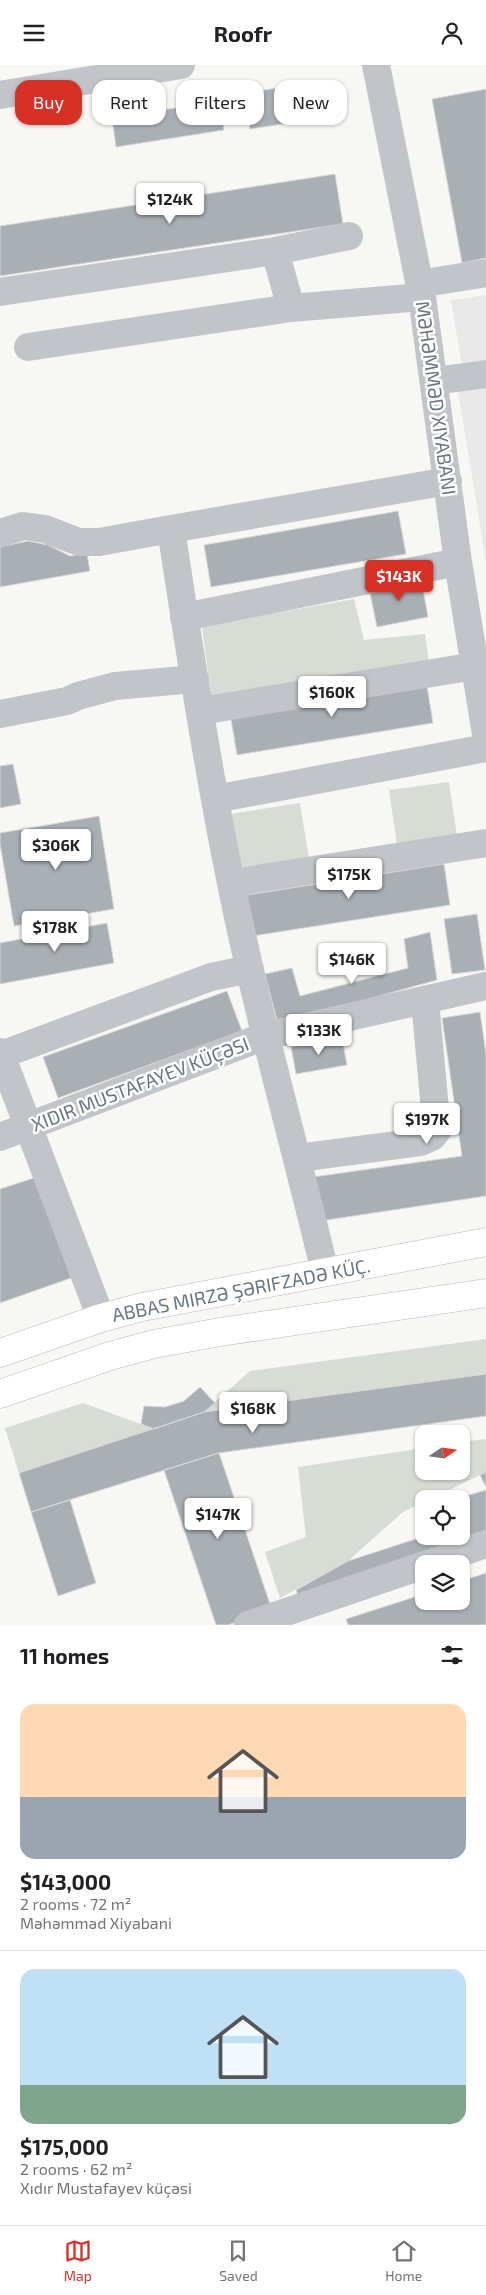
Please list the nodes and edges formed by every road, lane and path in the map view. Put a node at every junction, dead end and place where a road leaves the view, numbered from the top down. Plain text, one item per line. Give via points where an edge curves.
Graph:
1 (182, 65) edge
2 (376, 65) edge
3 (0, 95) edge
4 (349, 236) dead end
5 (275, 251) junction
6 (486, 273) edge
7 (420, 290) junction
8 (0, 292) edge
9 (291, 308) junction
10 (28, 347) dead end
11 (486, 374) edge
12 (434, 381) junction
13 (448, 481) junction
14 (171, 529) junction
15 (0, 533) edge
16 (458, 562) junction
17 (184, 617) junction
18 (475, 666) junction
19 (195, 679) junction
20 (200, 711) junction
21 (0, 714) edge
22 (486, 734) edge
23 (486, 748) edge
24 (215, 799) junction
25 (486, 843) edge
26 (231, 883) junction
27 (250, 969) junction
28 (486, 986) edge
29 (425, 1001) junction
30 (265, 1036) junction
31 (1, 1053) edge
32 (30, 1126) junction
33 (0, 1137) edge
34 (298, 1158) junction
35 (486, 1242) edge
36 (325, 1271) junction
37 (486, 1293) edge
38 (101, 1318) junction
39 (0, 1353) edge
40 (0, 1394) edge
41 (486, 1544) edge
42 (454, 1555) edge
43 (415, 1569) edge
44 (288, 1619) edge
45 (248, 1625) edge

1 - 3 street
2 - 7 street, MƏHƏMMƏD XIYABANI
4 - 5 street
5 - 8 street
5 - 9 street
6 - 7 street
7 - 9 street
7 - 12 street, MƏHƏMMƏD XIYABANI
9 - 10 street
11 - 12 street
12 - 13 street, MƏHƏMMƏD XIYABANI
13 - 14 street
13 - 16 street, MƏHƏMMƏD XIYABANI
14 - 15 street via 99,542 79,542 45,529 23,525
14 - 17 street
16 - 17 street
16 - 18 street, MƏHƏMMƏD XIYABANI
17 - 19 street
18 - 20 street
18 - 22 street, MƏHƏMMƏD XIYABANI
19 - 20 street
19 - 21 street via 115,686 67,701
20 - 24 street
23 - 24 street
24 - 26 street
25 - 26 street
26 - 27 street
27 - 30 street
27 - 31 street via 211,977
28 - 29 street
29 - 30 street
29 - 34 street via 437,1131 432,1137 420,1141
30 - 32 street
30 - 34 street
31 - 32 street
32 - 33 street
32 - 38 street
34 - 36 street
35 - 36 main road, ABBAS MIRZƏ ŞƏRIFZADƏ KÜÇ.
36 - 38 main road, ABBAS MIRZƏ ŞƏRIFZADƏ KÜÇ.
37 - 40 main road, ABBAS MIRZƏ ŞƏRIFZADƏ KÜÇ. via 154,1344
38 - 39 main road, ABBAS MIRZƏ ŞƏRIFZADƏ KÜÇ.
41 - 42 street
43 - 44 street
44 - 45 street

